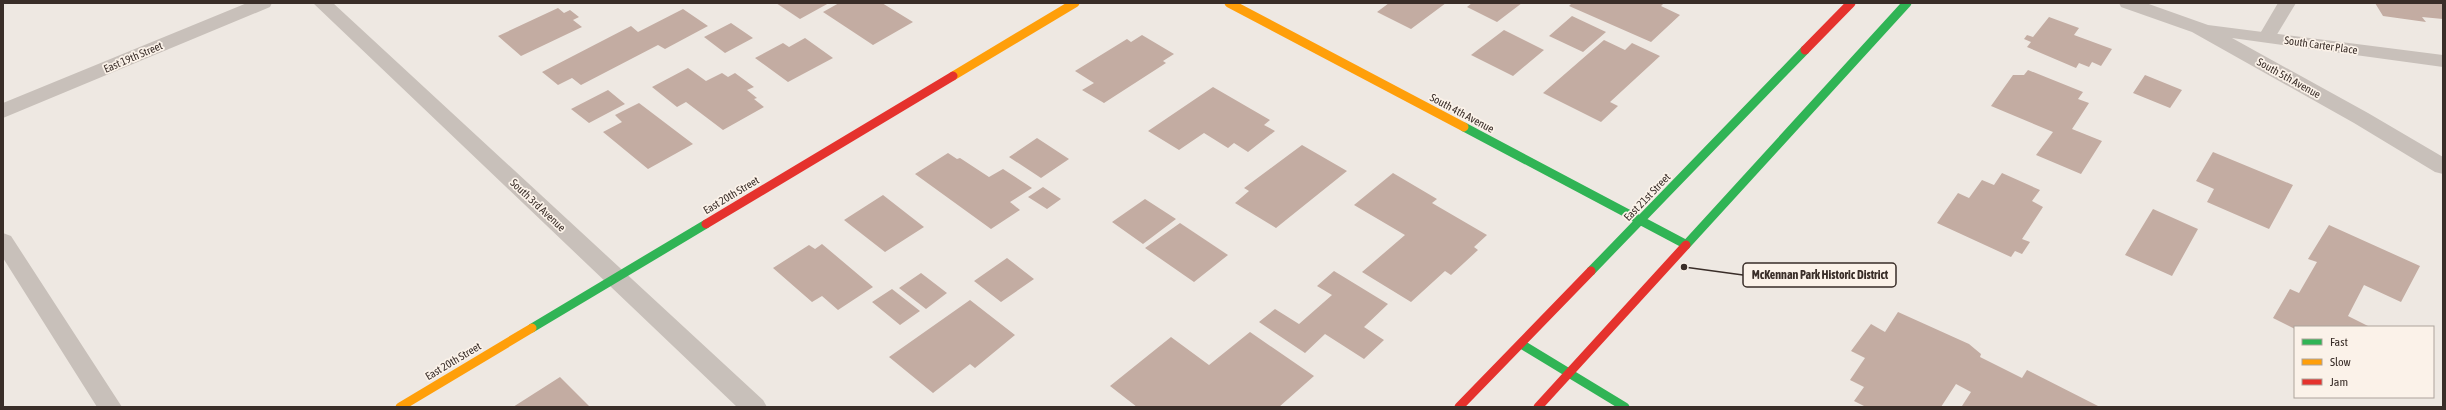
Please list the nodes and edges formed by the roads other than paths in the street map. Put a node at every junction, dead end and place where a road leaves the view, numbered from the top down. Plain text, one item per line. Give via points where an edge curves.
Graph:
1 (263, 3) edge
2 (322, 3) edge
3 (1075, 3) edge
4 (1229, 3) edge
5 (1851, 3) edge
6 (1907, 3) edge
7 (2128, 3) edge
8 (2287, 3) edge
9 (2199, 28) junction
10 (2267, 38) junction
11 (2443, 61) edge
12 (3, 111) edge
13 (2443, 167) edge
14 (1641, 221) junction
15 (3, 241) edge
16 (1685, 244) junction
17 (616, 278) junction
18 (1521, 344) junction
19 (1569, 374) junction
20 (110, 407) edge
21 (400, 407) edge
22 (754, 407) edge
23 (1459, 407) edge
24 (1538, 407) edge
25 (1625, 407) edge

1 - 12 street, East 19th Street
2 - 17 street, South 3rd Avenue
3 - 17 street, East 20th Street
4 - 14 street, South 4th Avenue
5 - 14 street, East 21st Street
6 - 16 street
7 - 9 street, South 5th Avenue
8 - 10 lane
9 - 10 street, South Carter Place
9 - 13 street, South 5th Avenue
10 - 11 street, South Carter Place
14 - 16 street, South 4th Avenue
14 - 18 street, East 21st Street
15 - 20 lane
16 - 19 street
17 - 21 street, East 20th Street
17 - 22 street, South 3rd Avenue
18 - 19 street
18 - 23 street, East 21st Street
19 - 24 street
19 - 25 street

